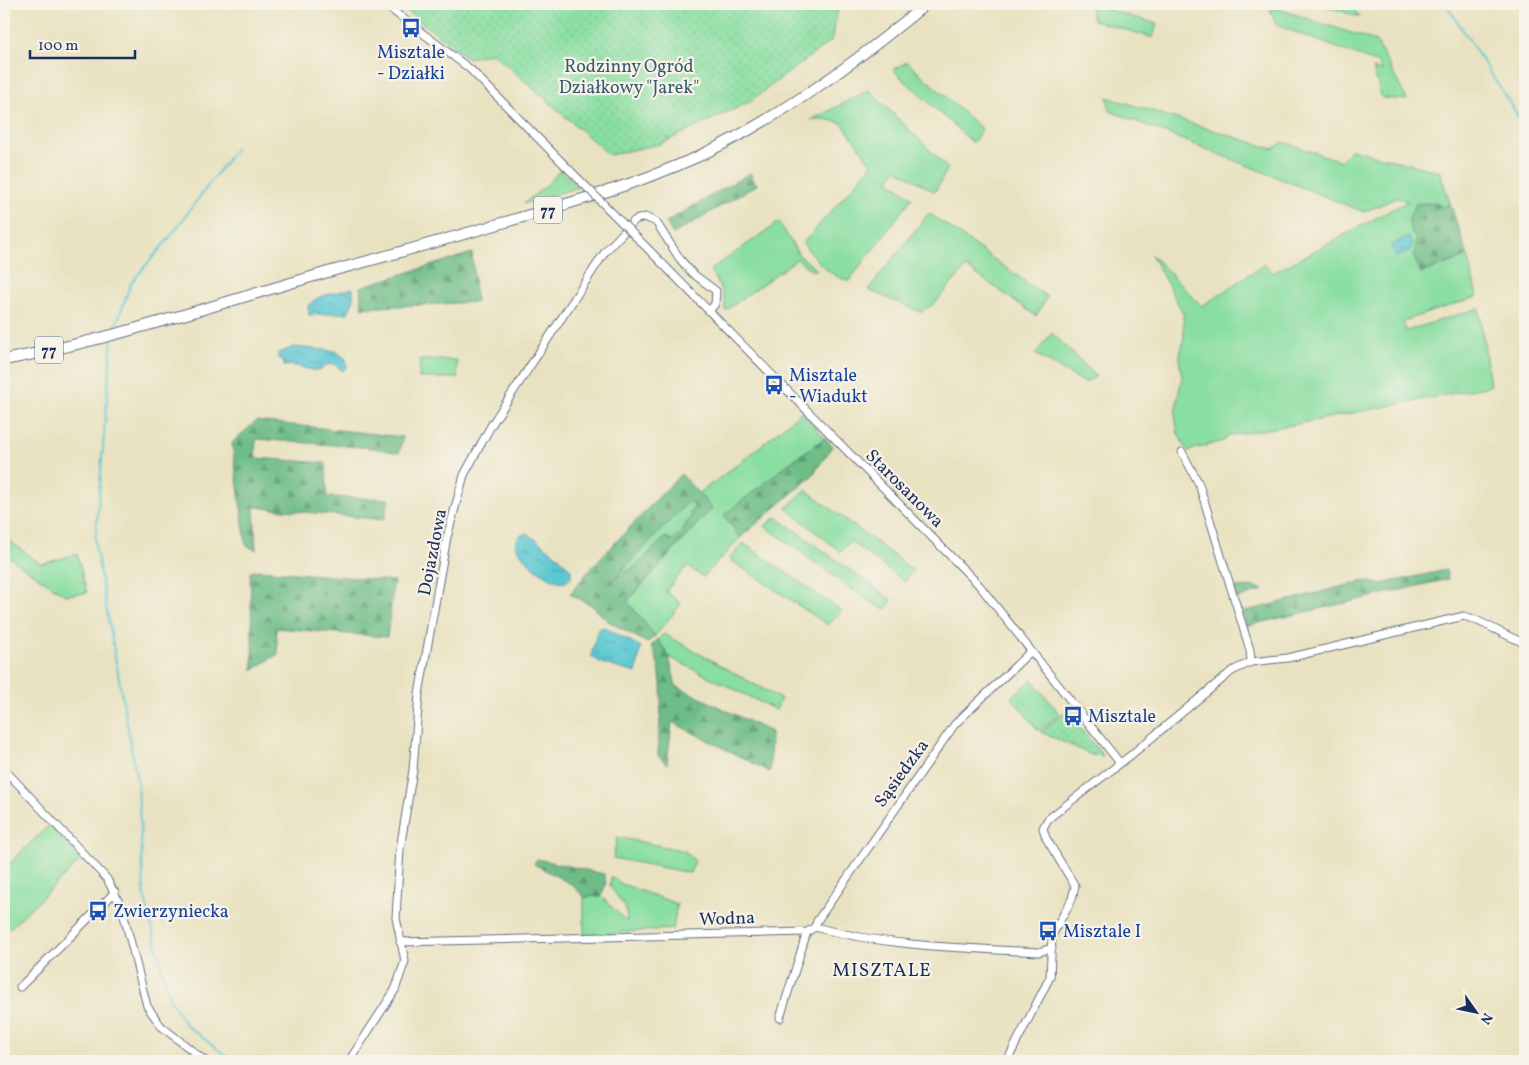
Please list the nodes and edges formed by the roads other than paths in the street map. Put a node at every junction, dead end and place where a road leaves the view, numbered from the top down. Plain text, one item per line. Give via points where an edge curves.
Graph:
1 (384, 4) edge
2 (926, 4) edge
3 (709, 311) junction
4 (4, 360) edge
5 (1182, 452) dead end
6 (1525, 643) edge
7 (1030, 652) junction
8 (1251, 662) junction
9 (1120, 763) junction
10 (4, 770) edge
11 (115, 892) junction
12 (815, 927) junction
13 (807, 932) junction
14 (400, 942) junction
15 (1052, 948) junction
16 (20, 986) dead end
17 (780, 1018) dead end
18 (205, 1061) edge
19 (348, 1061) edge
20 (1007, 1061) edge

1 - 3 street, Starosanowa, bridge via 470,69
2 - 4 main road, 77 via 800,100 739,135 662,171 570,203 94,339
3 - 7 street, Starosanowa via 978,585
3 - 14 street, Dojazdowa via 715,304 716,291 680,259 656,222 645,217 635,220 605,252 492,424 464,476 447,537 419,694 414,770 400,849 396,918
5 - 8 street via 1198,484
6 - 8 street via 1464,616 1288,658
7 - 9 street, Starosanowa
7 - 12 street, Sąsiedzka via 955,724 822,912
8 - 9 street via 1232,671
9 - 15 street via 1048,819 1043,828 1075,886 1072,899 1052,935
10 - 11 street via 90,860
11 - 16 street
11 - 18 street via 147,1006 161,1026
12 - 13 street
12 - 15 street via 922,946 1039,952
13 - 14 street, Wodna
13 - 17 street
14 - 19 street, Dojazdowa via 405,960 395,990
15 - 20 street via 1050,977

